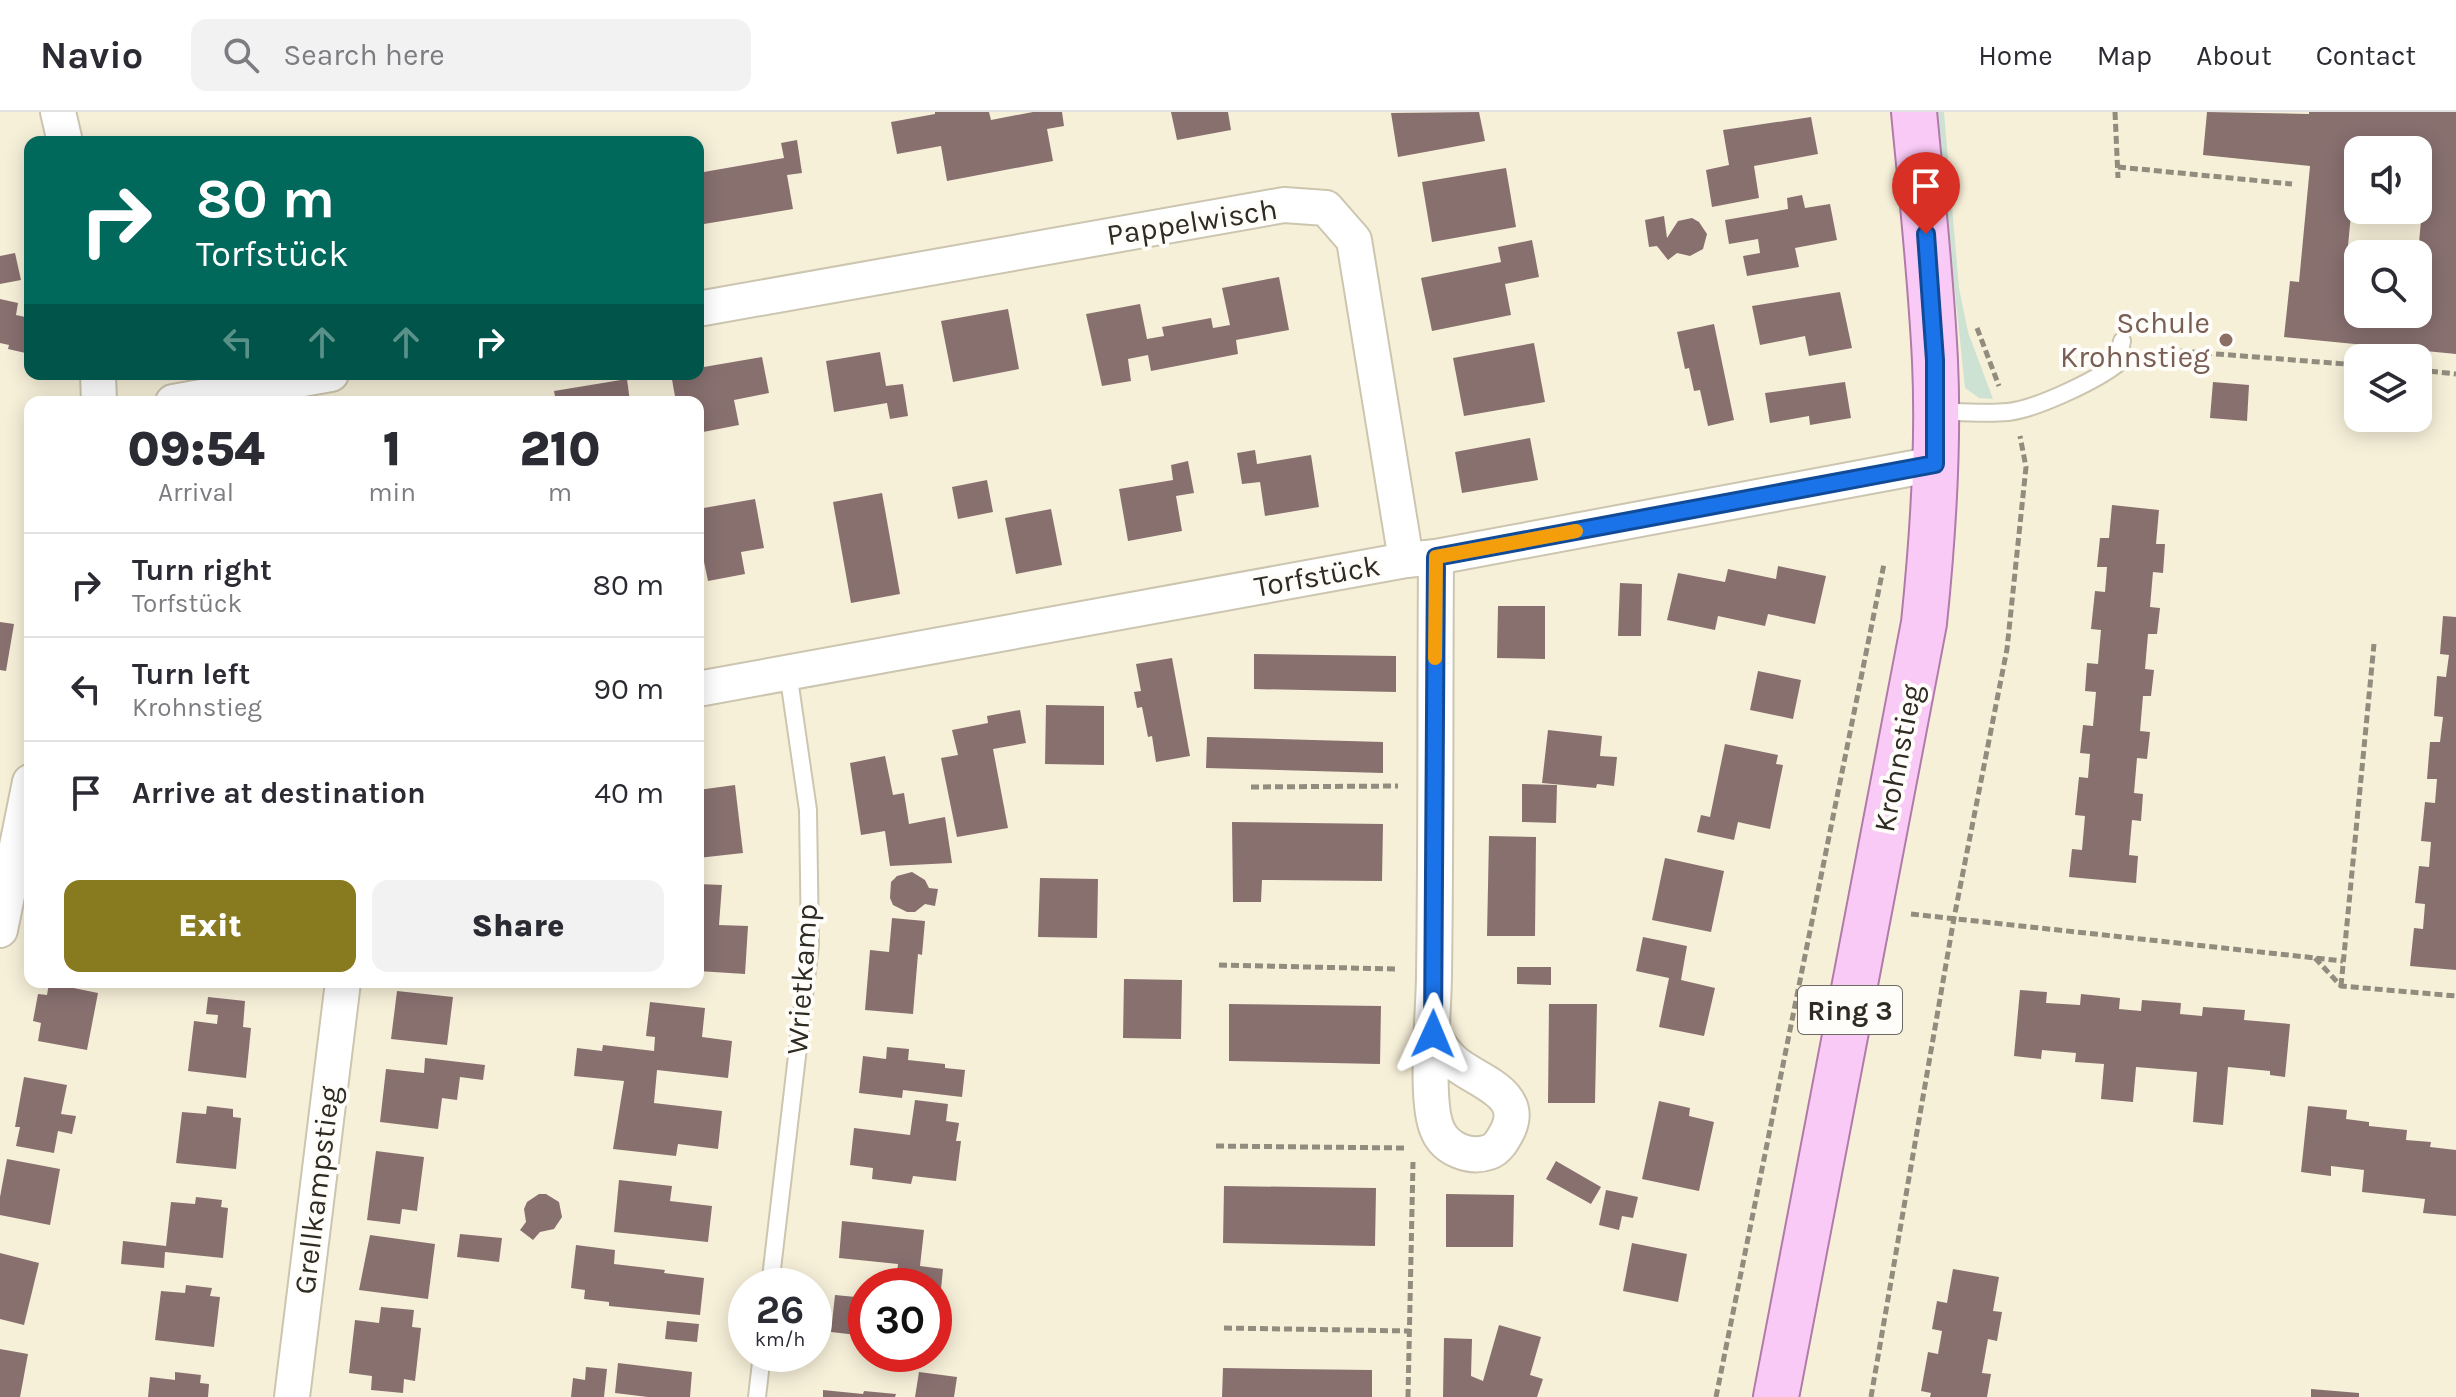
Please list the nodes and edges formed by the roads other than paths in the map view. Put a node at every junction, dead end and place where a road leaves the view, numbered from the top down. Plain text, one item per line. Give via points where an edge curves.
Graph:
1 (58, 112) edge
2 (1914, 112) edge
3 (64, 136) edge
4 (704, 308) edge
5 (2122, 341) dead end
6 (297, 380) edge
7 (207, 396) edge
8 (1936, 411) junction
9 (1935, 464) junction
10 (1421, 559) junction
11 (788, 672) junction
12 (704, 688) edge
13 (24, 812) edge
14 (0, 930) edge
15 (342, 988) edge
16 (1433, 1034) dead end
17 (772, 1268) edge
18 (760, 1372) edge
19 (292, 1397) edge
20 (757, 1397) edge
21 (1776, 1397) edge

1 - 3 street
2 - 8 main road, Krohnstieg / Ring 3
4 - 10 street, Pappelwisch via 1284,205 1326,208 1354,240
5 - 8 lane via 2117,364 2047,400 2010,412
6 - 7 street
8 - 9 main road, Krohnstieg / Ring 3
9 - 10 street, Torfstück
9 - 21 main road, Krohnstieg / Ring 3 via 1924,623
10 - 11 street, Torfstück
10 - 16 street, Pappelwisch via 1434,785
11 - 12 street, Torfstück
11 - 17 lane, Wrietkamp via 808,810 810,945
13 - 14 street
15 - 19 street, Grellkampstieg
18 - 20 lane

